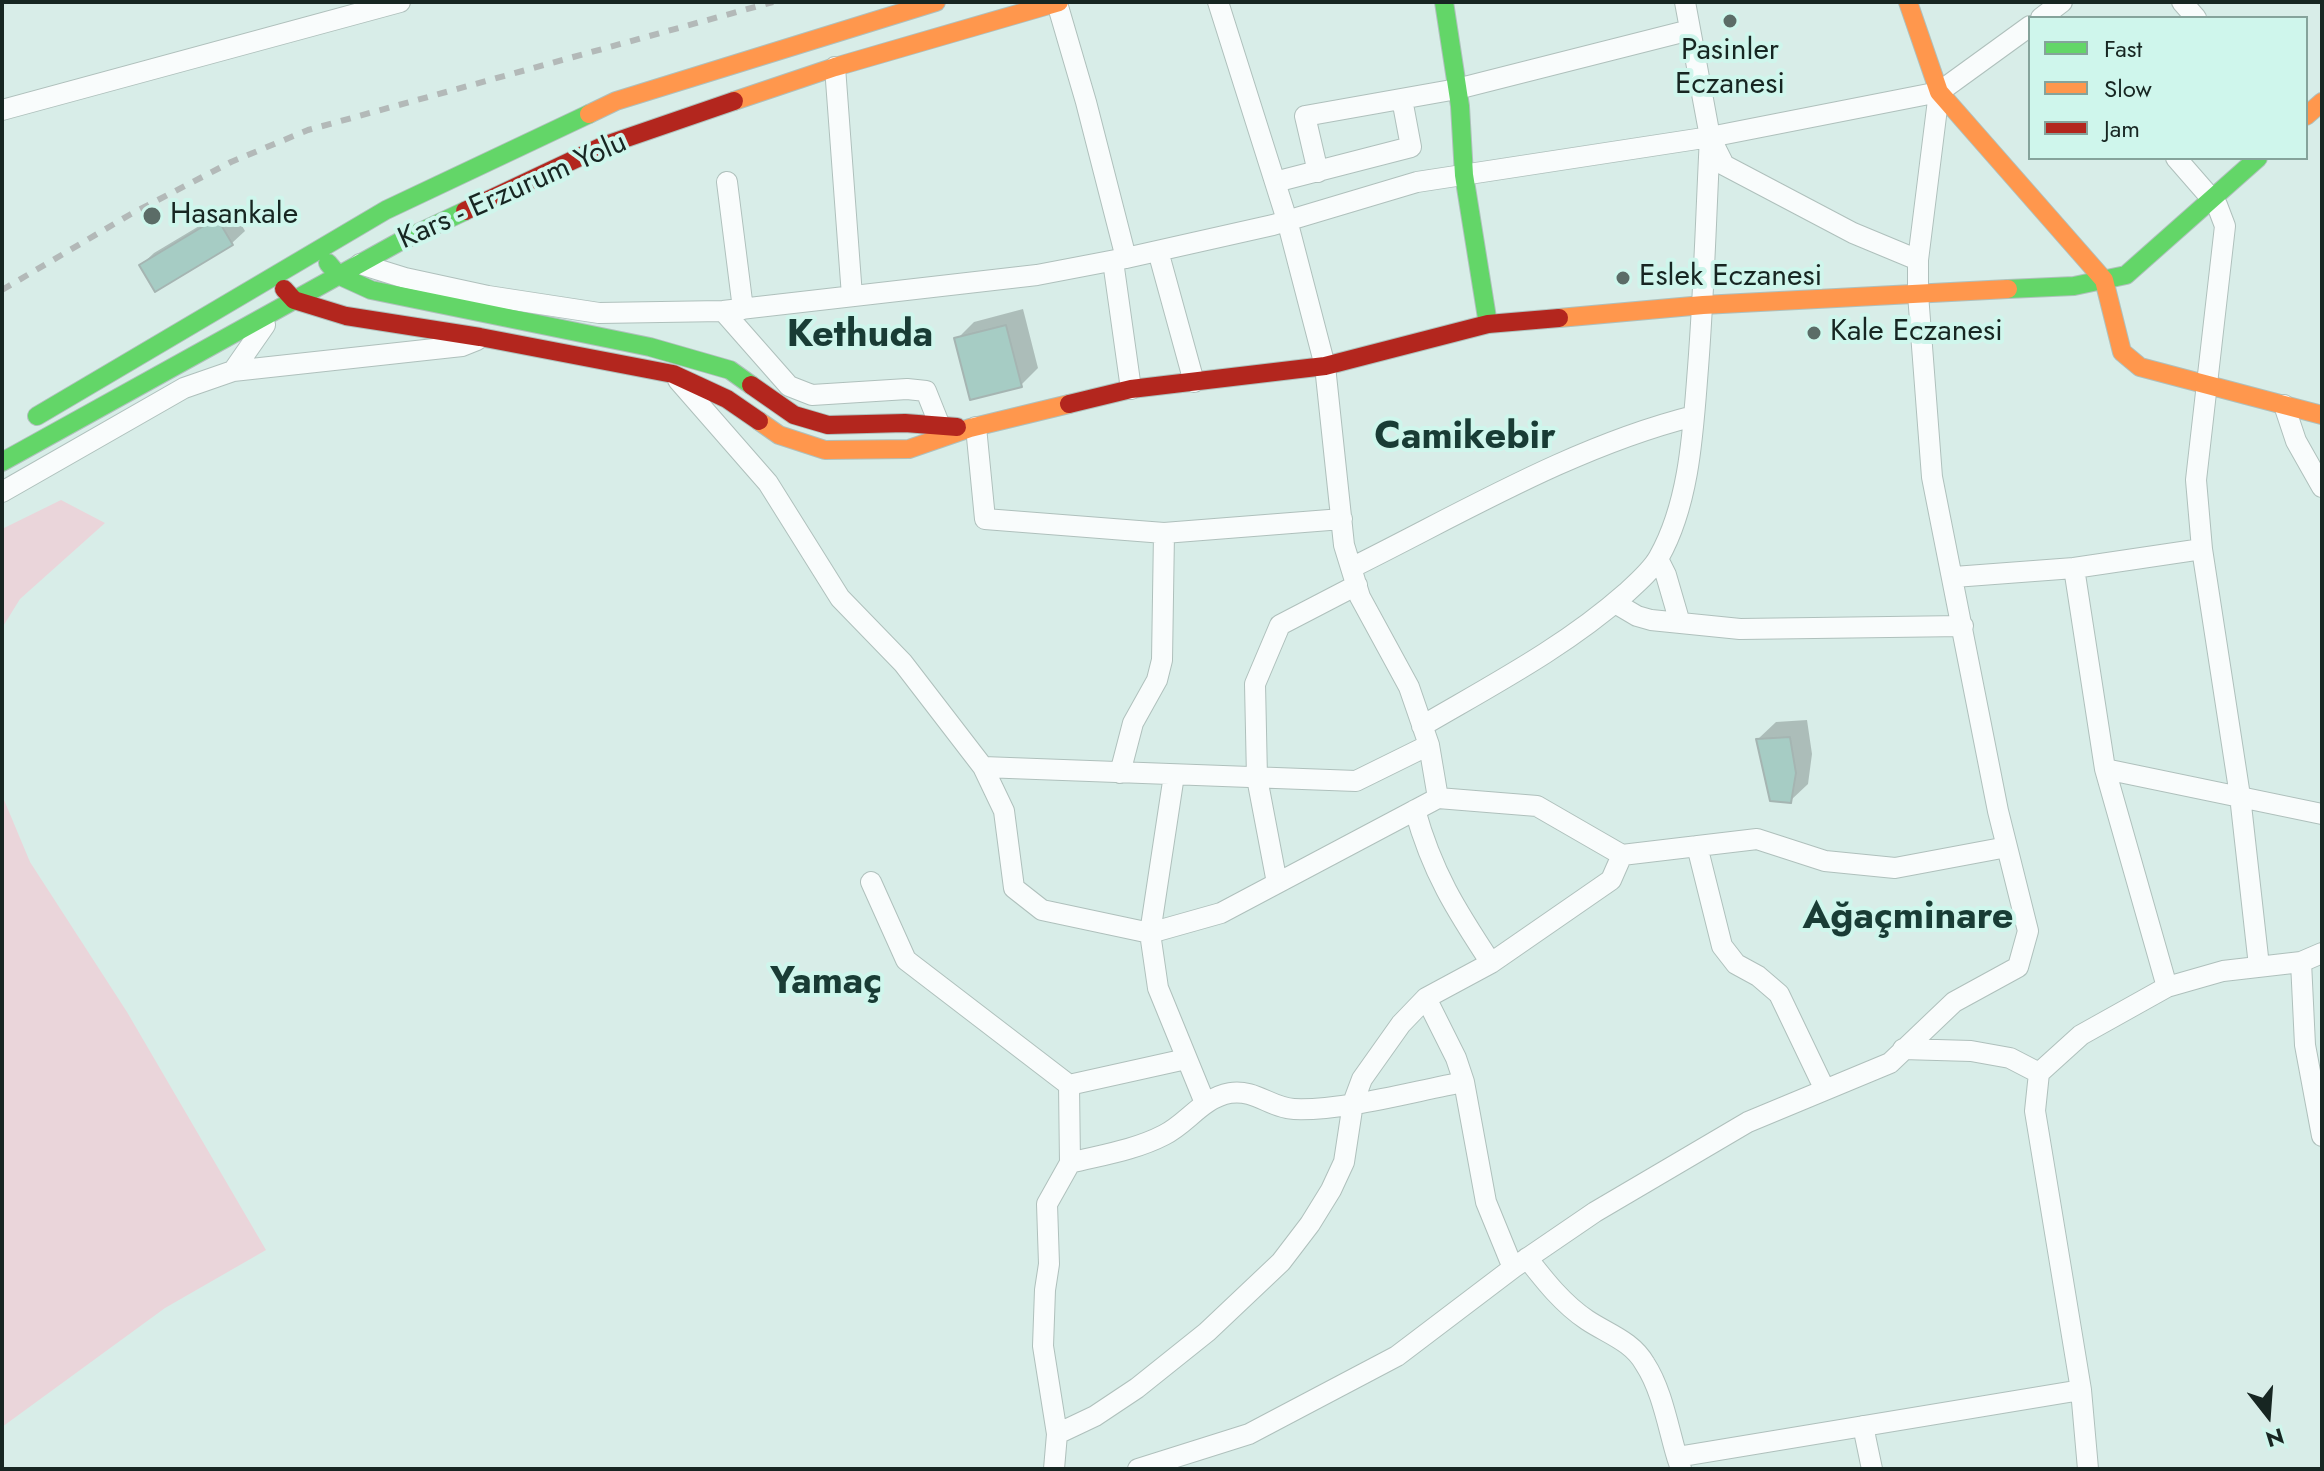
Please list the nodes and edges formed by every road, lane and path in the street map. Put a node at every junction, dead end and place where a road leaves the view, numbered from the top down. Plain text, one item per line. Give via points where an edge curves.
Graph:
1 (400, 2) edge
2 (936, 2) edge
3 (1058, 2) edge
4 (1218, 2) edge
5 (1444, 2) edge
6 (1685, 2) edge
7 (1908, 2) edge
8 (2028, 27) edge
9 (1690, 30) junction
10 (835, 67) junction
11 (1457, 89) junction
12 (1939, 92) junction
13 (1402, 99) junction
14 (2, 110) edge
15 (1710, 137) junction
16 (2178, 160) edge
17 (2256, 160) edge
18 (1318, 172) junction
19 (1464, 175) junction
20 (727, 182) dead end
21 (1275, 182) junction
22 (2211, 198) junction
23 (1287, 220) junction
24 (317, 250) junction
25 (1158, 251) junction
26 (1119, 260) junction
27 (1918, 260) junction
28 (360, 264) junction
29 (338, 275) junction
30 (272, 277) junction
31 (2104, 280) junction
32 (1918, 294) junction
33 (852, 296) junction
34 (286, 304) junction
35 (1703, 305) junction
36 (733, 310) junction
37 (1488, 324) junction
38 (480, 337) junction
39 (1325, 366) junction
40 (233, 371) junction
41 (673, 374) junction
42 (1194, 382) junction
43 (2205, 385) junction
44 (1131, 389) junction
45 (2284, 405) junction
46 (2322, 415) edge
47 (1694, 416) junction
48 (940, 426) junction
49 (973, 427) junction
50 (15, 428) dead end
51 (2, 462) edge
52 (2322, 487) edge
53 (2, 492) edge
54 (1342, 519) junction
55 (1164, 533) junction
56 (2202, 549) junction
57 (1658, 559) junction
58 (2074, 568) junction
59 (1354, 576) junction
60 (1954, 577) junction
61 (1615, 603) junction
62 (1680, 623) junction
63 (1963, 626) junction
64 (1426, 735) junction
65 (983, 767) junction
66 (2105, 769) junction
67 (1120, 773) junction
68 (1174, 775) junction
69 (1257, 778) junction
70 (2240, 796) junction
71 (1438, 798) junction
72 (1415, 810) junction
73 (2322, 814) edge
74 (1697, 846) junction
75 (2007, 847) junction
76 (1622, 855) junction
77 (871, 882) dead end
78 (1277, 883) junction
79 (1150, 933) junction
80 (2322, 953) edge
81 (2301, 962) junction
82 (1491, 963) junction
83 (2259, 966) junction
84 (2167, 987) junction
85 (1426, 998) junction
86 (1903, 1049) junction
87 (1186, 1059) junction
88 (2039, 1073) junction
89 (1464, 1082) junction
90 (1069, 1085) junction
91 (1825, 1090) junction
92 (1205, 1103) junction
93 (1353, 1103) junction
94 (2322, 1136) edge
95 (1070, 1163) junction
96 (1520, 1263) junction
97 (2081, 1390) junction
98 (1863, 1426) junction
99 (1057, 1434) junction
100 (1679, 1463) edge
101 (1054, 1469) edge
102 (1138, 1469) edge
103 (1872, 1469) edge
104 (2088, 1469) edge

1 - 14 street
2 - 24 main road, Kars - Erzurum Yolu via 616,101 386,210
3 - 10 main road, Kars - Erzurum Yolu
3 - 26 street via 1086,102
4 - 21 street
5 - 11 main road
6 - 9 street
7 - 12 main road
8 - 12 street
9 - 11 street
9 - 15 street
10 - 28 main road, Kars - Erzurum Yolu via 603,146
10 - 33 street
11 - 13 street
11 - 19 main road
12 - 15 street
12 - 27 street
12 - 31 main road
13 - 18 street via 1411,147
13 - 18 street via 1305,116
15 - 19 street
15 - 27 street via 1724,165 1853,233
15 - 35 street
16 - 22 street
17 - 22 main road
18 - 21 street
19 - 23 street via 1417,182
19 - 37 main road
20 - 36 street
21 - 23 street
22 - 31 main road via 2126,275
22 - 43 street via 2225,226
23 - 25 street
23 - 39 street
24 - 29 main road
24 - 30 main road, Kars - Erzurum Yolu
25 - 26 street
25 - 42 street
26 - 33 street
26 - 44 street
27 - 32 street
28 - 29 main road, Kars - Erzurum Yolu
28 - 36 street via 488,296 599,313
29 - 34 main road, Kars - Erzurum Yolu
29 - 48 main road via 371,290 650,347 730,370 794,415 828,425
30 - 34 main road
30 - 50 main road, Kars - Erzurum Yolu
31 - 32 main road
31 - 43 main road via 2116,335 2130,361
32 - 35 main road
32 - 60 street via 1932,477
33 - 36 street
34 - 38 main road
34 - 40 street
34 - 51 main road, Kars - Erzurum Yolu
35 - 37 main road
35 - 47 street
36 - 48 street via 789,386 812,395 926,391
37 - 39 main road
38 - 40 street via 462,346
38 - 41 main road
39 - 42 main road
39 - 54 street
40 - 53 street via 184,388
41 - 49 main road via 727,399 779,435 825,450 909,449
41 - 65 street via 768,483 840,598 903,663
42 - 44 main road
43 - 45 main road
43 - 56 street via 2196,480
44 - 49 main road
45 - 46 main road
45 - 52 street via 2296,441
47 - 57 street via 1681,501
47 - 59 street via 1596,447
48 - 49 main road
49 - 55 street via 985,519
54 - 55 street
54 - 59 street
55 - 67 street via 1162,660 1133,723
56 - 58 street
56 - 70 street
57 - 61 street
57 - 62 street
58 - 60 street
58 - 66 street
59 - 64 street via 1409,687
59 - 69 street via 1280,625 1255,684
60 - 63 street
61 - 62 street via 1637,616
61 - 64 street
62 - 63 street via 1740,629
63 - 75 street
64 - 69 street via 1356,781
64 - 71 street
65 - 67 street
65 - 79 street via 1004,811 1014,888 1042,910
66 - 70 street
66 - 84 street
67 - 68 street
68 - 69 street
68 - 79 street
69 - 78 street
70 - 73 street
70 - 83 street
71 - 72 street
71 - 76 street via 1537,806
72 - 78 street
72 - 82 street via 1444,890
74 - 75 street via 1757,839 1825,861 1895,868
74 - 76 street
74 - 91 street via 1722,946 1736,964 1779,994
75 - 86 street via 2028,931 2018,967 1954,1002
76 - 82 street via 1611,880
77 - 90 street via 906,960
78 - 79 street via 1221,913
79 - 87 street via 1158,988
80 - 81 street
81 - 83 street
81 - 94 street via 2305,1045
82 - 85 street
83 - 84 street
84 - 88 street via 2081,1035
85 - 89 street
85 - 93 street via 1362,1079
86 - 88 street via 1971,1051 2010,1058
86 - 91 street via 1890,1063
87 - 90 street
87 - 92 street
88 - 97 street via 2035,1111
89 - 93 street
89 - 96 street via 1486,1202
90 - 95 street
91 - 96 street via 1748,1122
92 - 93 street via 1243,1092 1295,1109
92 - 95 street via 1152,1141
93 - 99 street via 1344,1162 1310,1224 1281,1262 1137,1388
95 - 99 street via 1047,1204 1043,1346
96 - 100 street via 1639,1355 1650,1373
96 - 102 street via 1397,1356 1249,1434
97 - 98 street
97 - 104 street
98 - 100 street
98 - 103 street
99 - 101 street

